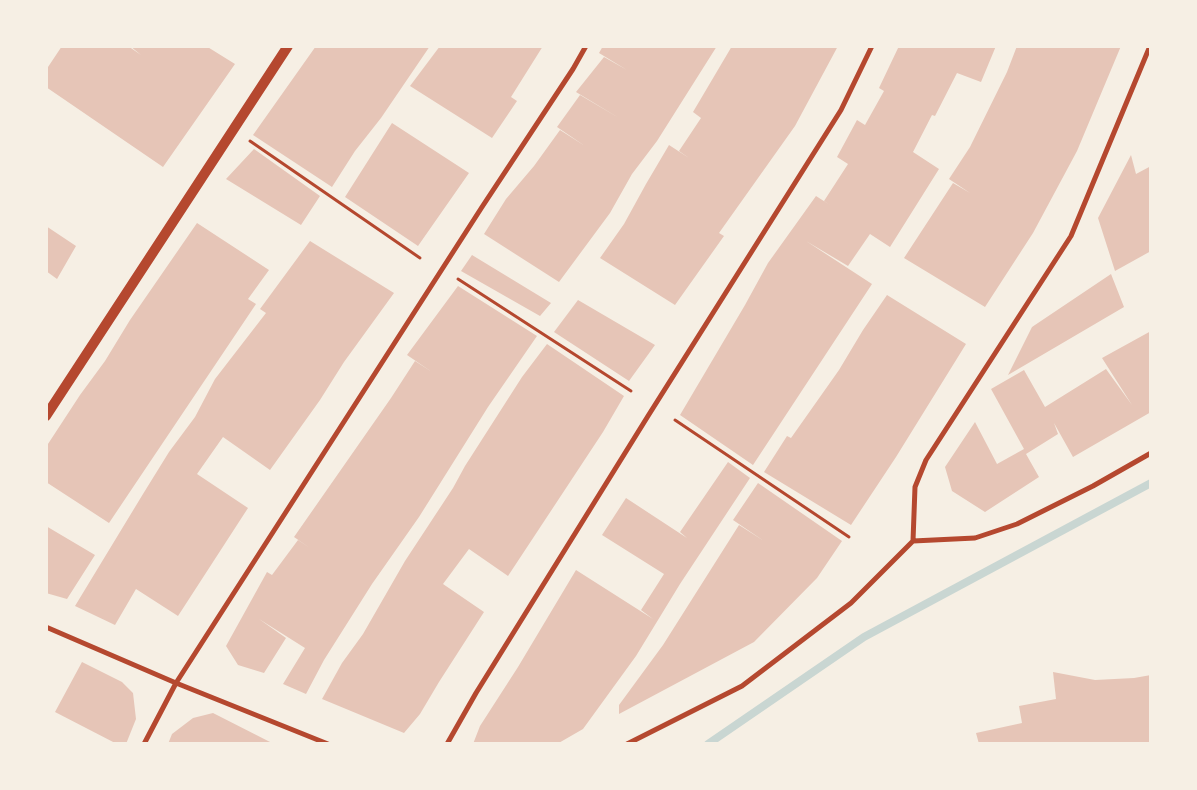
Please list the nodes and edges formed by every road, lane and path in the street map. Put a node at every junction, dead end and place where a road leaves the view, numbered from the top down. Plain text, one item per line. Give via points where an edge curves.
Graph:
1 (288, 46) edge
2 (586, 46) edge
3 (872, 46) edge
4 (1150, 46) edge
5 (250, 141) dead end
6 (420, 258) dead end
7 (458, 279) dead end
8 (631, 391) dead end
9 (46, 416) edge
10 (675, 420) dead end
11 (1151, 453) edge
12 (850, 537) dead end
13 (913, 541) junction
14 (46, 627) edge
15 (176, 683) junction
16 (144, 744) edge
17 (328, 744) edge
18 (447, 744) edge
19 (627, 744) edge

1 - 9 main road
2 - 15 street
3 - 18 street via 841,110 632,441
4 - 13 street via 1071,236 926,460 915,487
5 - 6 path
7 - 8 path
10 - 12 path
11 - 13 street via 1017,524 975,538
13 - 19 street via 851,603 742,686
14 - 15 street
15 - 16 street
15 - 17 street

